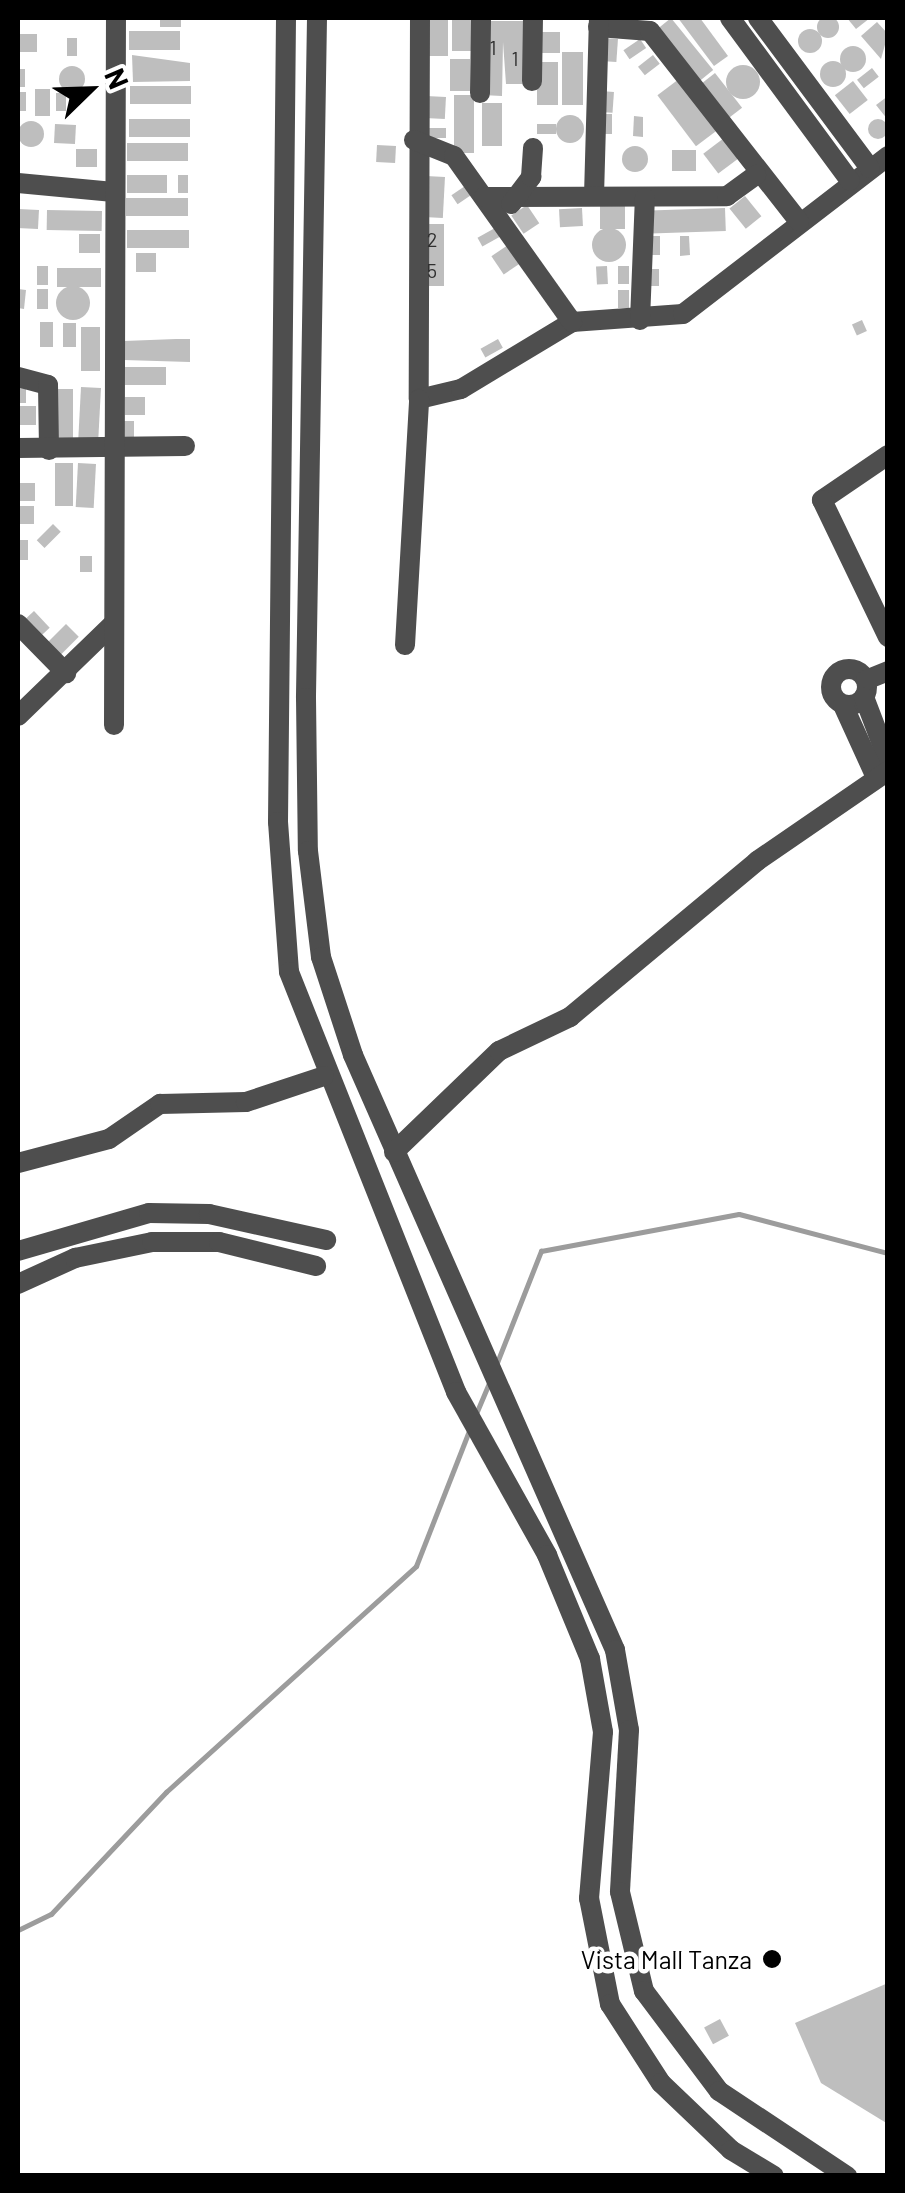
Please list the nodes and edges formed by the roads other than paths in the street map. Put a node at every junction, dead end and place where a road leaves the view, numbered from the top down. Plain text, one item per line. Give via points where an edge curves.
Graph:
1 (116, 18) edge
2 (286, 18) edge
3 (316, 18) edge
4 (420, 18) edge
5 (481, 18) edge
6 (533, 18) edge
7 (730, 18) edge
8 (758, 18) edge
9 (599, 22) edge
10 (532, 82) dead end
11 (480, 93) dead end
12 (414, 140) junction
13 (533, 148) dead end
14 (879, 162) edge
15 (756, 175) junction
16 (850, 180) junction
17 (18, 183) edge
18 (114, 192) junction
19 (594, 196) junction
20 (484, 197) junction
21 (516, 197) junction
22 (644, 198) junction
23 (283, 212) junction
24 (312, 215) junction
25 (799, 222) junction
26 (504, 223) junction
27 (640, 320) junction
28 (572, 322) junction
29 (18, 377) edge
30 (419, 399) junction
31 (185, 446) dead end
32 (18, 448) edge
33 (49, 450) junction
34 (113, 450) junction
35 (888, 455) edge
36 (18, 624) edge
37 (112, 625) junction
38 (888, 637) edge
39 (406, 645) dead end
40 (888, 671) edge
41 (66, 673) junction
42 (865, 689) junction
43 (843, 704) junction
44 (18, 716) edge
45 (114, 725) dead end
46 (883, 768) edge
47 (324, 1076) junction
48 (394, 1152) junction
49 (18, 1162) edge
50 (326, 1240) dead end
51 (18, 1251) edge
52 (316, 1266) dead end
53 (18, 1284) edge
54 (595, 1833) junction
55 (622, 1835) junction
56 (774, 2176) edge
57 (846, 2176) edge

1 - 18 street
2 - 23 street
3 - 24 street
4 - 12 street
5 - 11 street
6 - 10 street
7 - 16 street
8 - 14 street
9 - 15 street via 650,32
9 - 19 street
12 - 20 street via 448,150
12 - 30 street
13 - 21 street via 532,177
14 - 16 street
15 - 22 street via 728,196
15 - 25 street
16 - 25 street
17 - 18 street
18 - 34 street
19 - 21 street
19 - 22 street
20 - 21 street
20 - 26 street
21 - 26 street
22 - 27 street
23 - 24 street
23 - 47 street via 280,918
24 - 48 street via 306,698 321,957
25 - 27 street via 691,310
26 - 28 street
27 - 28 street
28 - 30 street via 461,390
29 - 33 street via 48,386
30 - 39 street
31 - 34 street
32 - 33 street
33 - 34 street
34 - 37 street
35 - 38 street via 822,500
36 - 41 street
37 - 41 street
37 - 45 street
40 - 42 street
41 - 44 street
42 - 43 street
42 - 43 street via 853,669 836,674 832,691
42 - 46 street
43 - 46 street
46 - 48 street via 570,1017 499,1051
47 - 49 street via 246,1102 160,1104 109,1139
47 - 54 street via 456,1392 547,1555 590,1659 604,1732
48 - 55 street via 508,1419 574,1542 615,1650 629,1730
50 - 51 street via 209,1214 149,1213
52 - 53 street via 219,1242 152,1242 75,1258
54 - 55 street
54 - 56 street via 590,1898 610,2004 661,2083 730,2150
55 - 57 street via 627,1947 666,2032 752,2119

